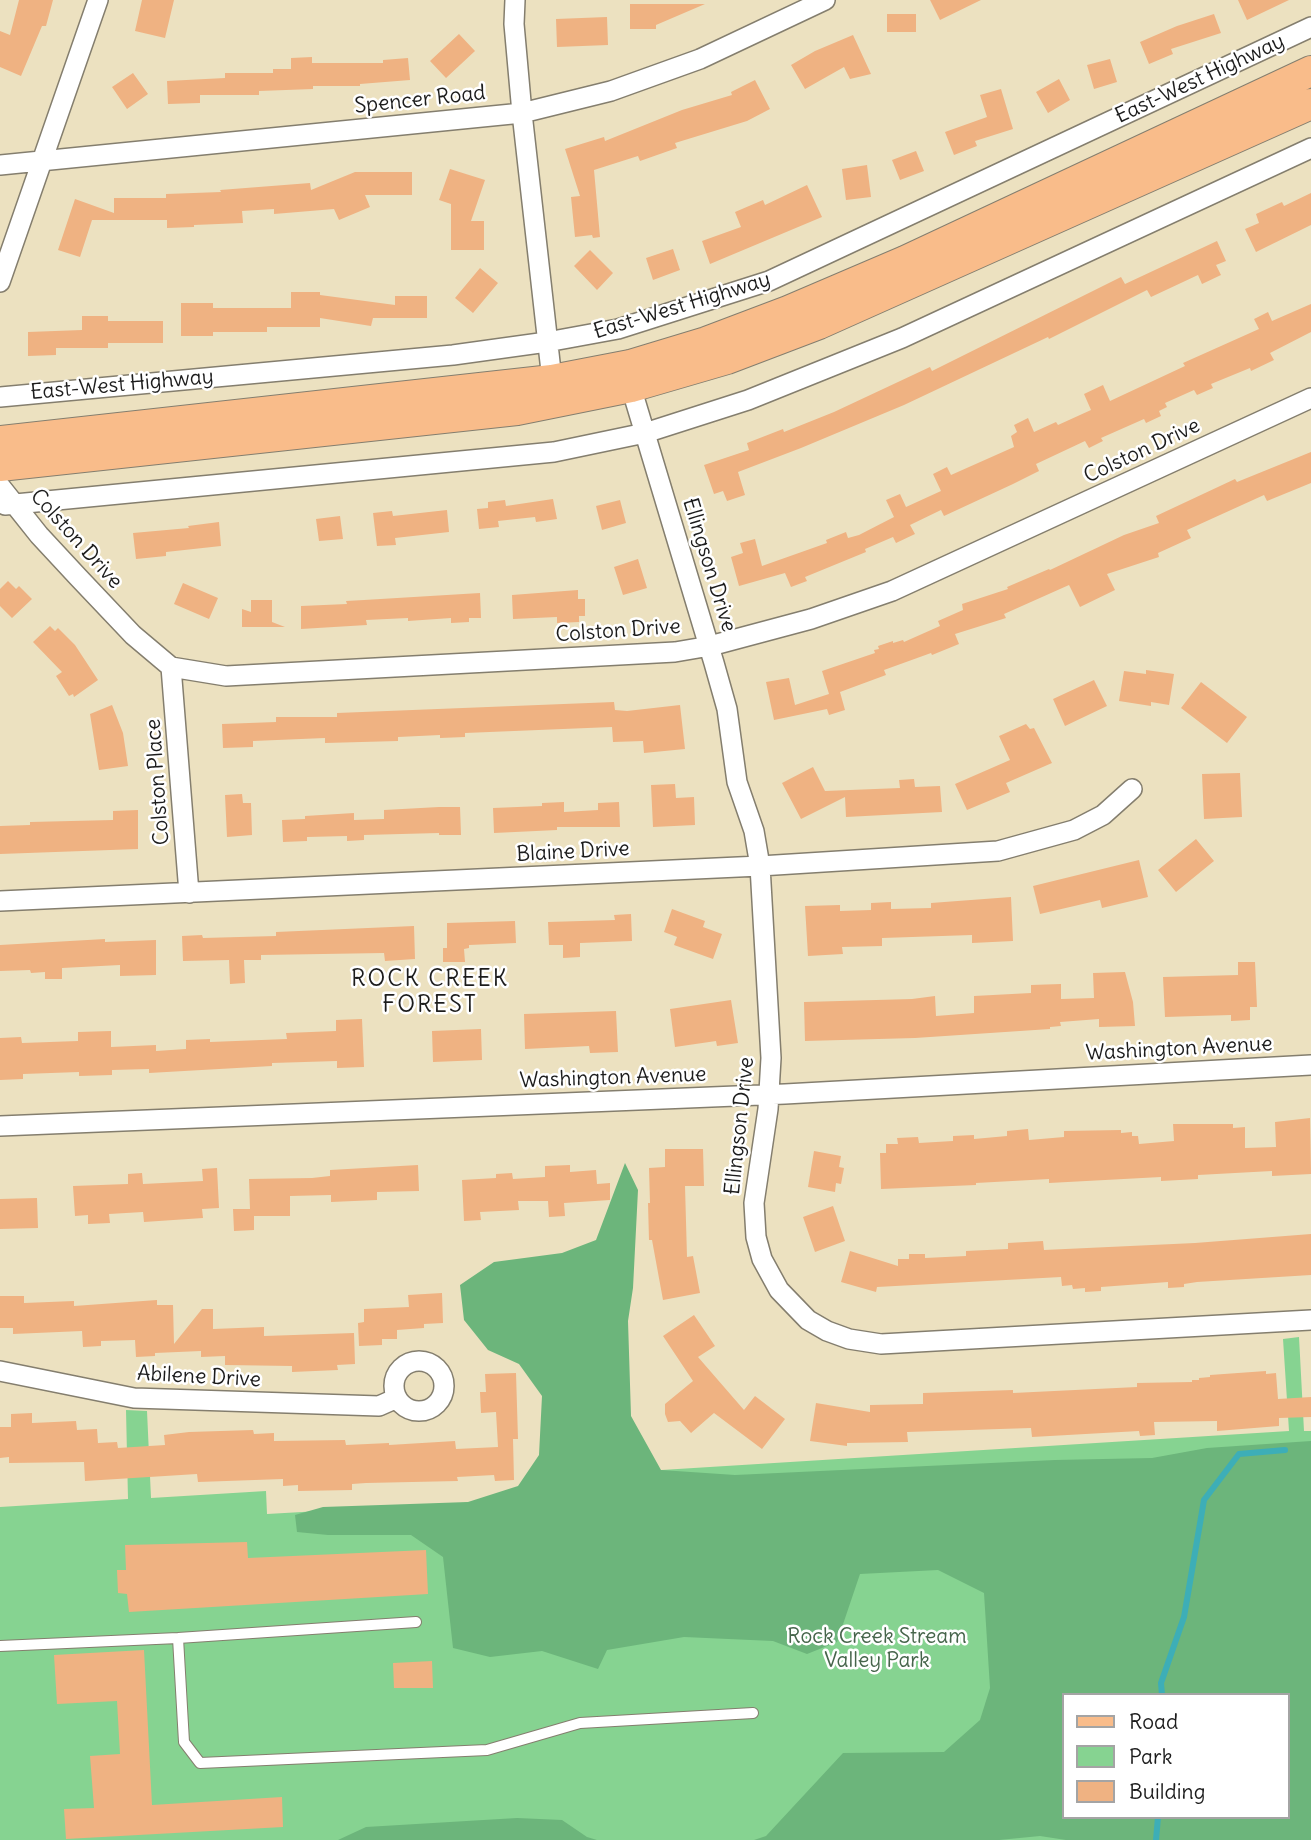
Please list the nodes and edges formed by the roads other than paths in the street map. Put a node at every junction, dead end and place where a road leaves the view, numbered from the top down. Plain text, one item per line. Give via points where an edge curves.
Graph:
1 (98, 0) edge
2 (515, 0) edge
3 (825, 0) edge
4 (1311, 27) edge
5 (1311, 71) edge
6 (1311, 104) edge
7 (522, 113) junction
8 (1311, 148) edge
9 (41, 162) junction
10 (0, 165) edge
11 (0, 282) edge
12 (547, 342) junction
13 (552, 380) junction
14 (631, 387) junction
15 (0, 397) edge
16 (1311, 398) edge
17 (645, 433) junction
18 (0, 441) edge
19 (0, 466) edge
20 (0, 486) edge
21 (7, 505) edge
22 (710, 646) junction
23 (171, 667) junction
24 (1132, 789) dead end
25 (760, 866) junction
26 (189, 893) junction
27 (0, 901) edge
28 (1311, 1065) edge
29 (770, 1094) junction
30 (0, 1126) edge
31 (1311, 1320) edge
32 (0, 1371) edge
33 (397, 1398) dead end
34 (416, 1622) dead end
35 (178, 1638) junction
36 (0, 1646) edge
37 (754, 1713) dead end

1 - 9 street
2 - 7 street
3 - 7 street, Spencer Road via 700,59 611,90
4 - 12 street, East-West Highway via 769,281 618,329
5 - 13 main road, East-West Highway via 789,311 643,361
6 - 14 main road via 820,324 739,355
7 - 9 street, Spencer Road
7 - 12 street
8 - 17 street via 902,338 748,400
9 - 10 street, Spencer Road
9 - 11 street
12 - 13 street
12 - 15 street, East-West Highway via 453,355
13 - 18 main road, East-West Highway
14 - 17 street, Ellingson Drive
14 - 19 main road via 517,410
16 - 22 street, Colston Drive via 892,591
17 - 21 street via 554,452
17 - 22 street, Ellingson Drive
20 - 21 street, Colston Drive
21 - 23 street, Colston Drive via 133,635
22 - 23 street, Colston Drive via 674,652 226,676
22 - 25 street, Ellingson Drive via 727,709 737,782
23 - 26 street, Colston Place
24 - 25 street, Blaine Drive via 1103,815 1074,830 998,851
25 - 26 street, Blaine Drive
25 - 29 street, Ellingson Drive via 772,1058
26 - 27 street, Blaine Drive
28 - 29 street, Washington Avenue
29 - 30 street, Washington Avenue
29 - 31 street, Ellingson Drive via 754,1203 756,1237 779,1290 808,1320 827,1331 881,1344
32 - 33 street, Abilene Drive via 134,1398 379,1406
34 - 35 lane
35 - 36 lane
35 - 37 lane via 184,1742 200,1763 487,1750 580,1723

